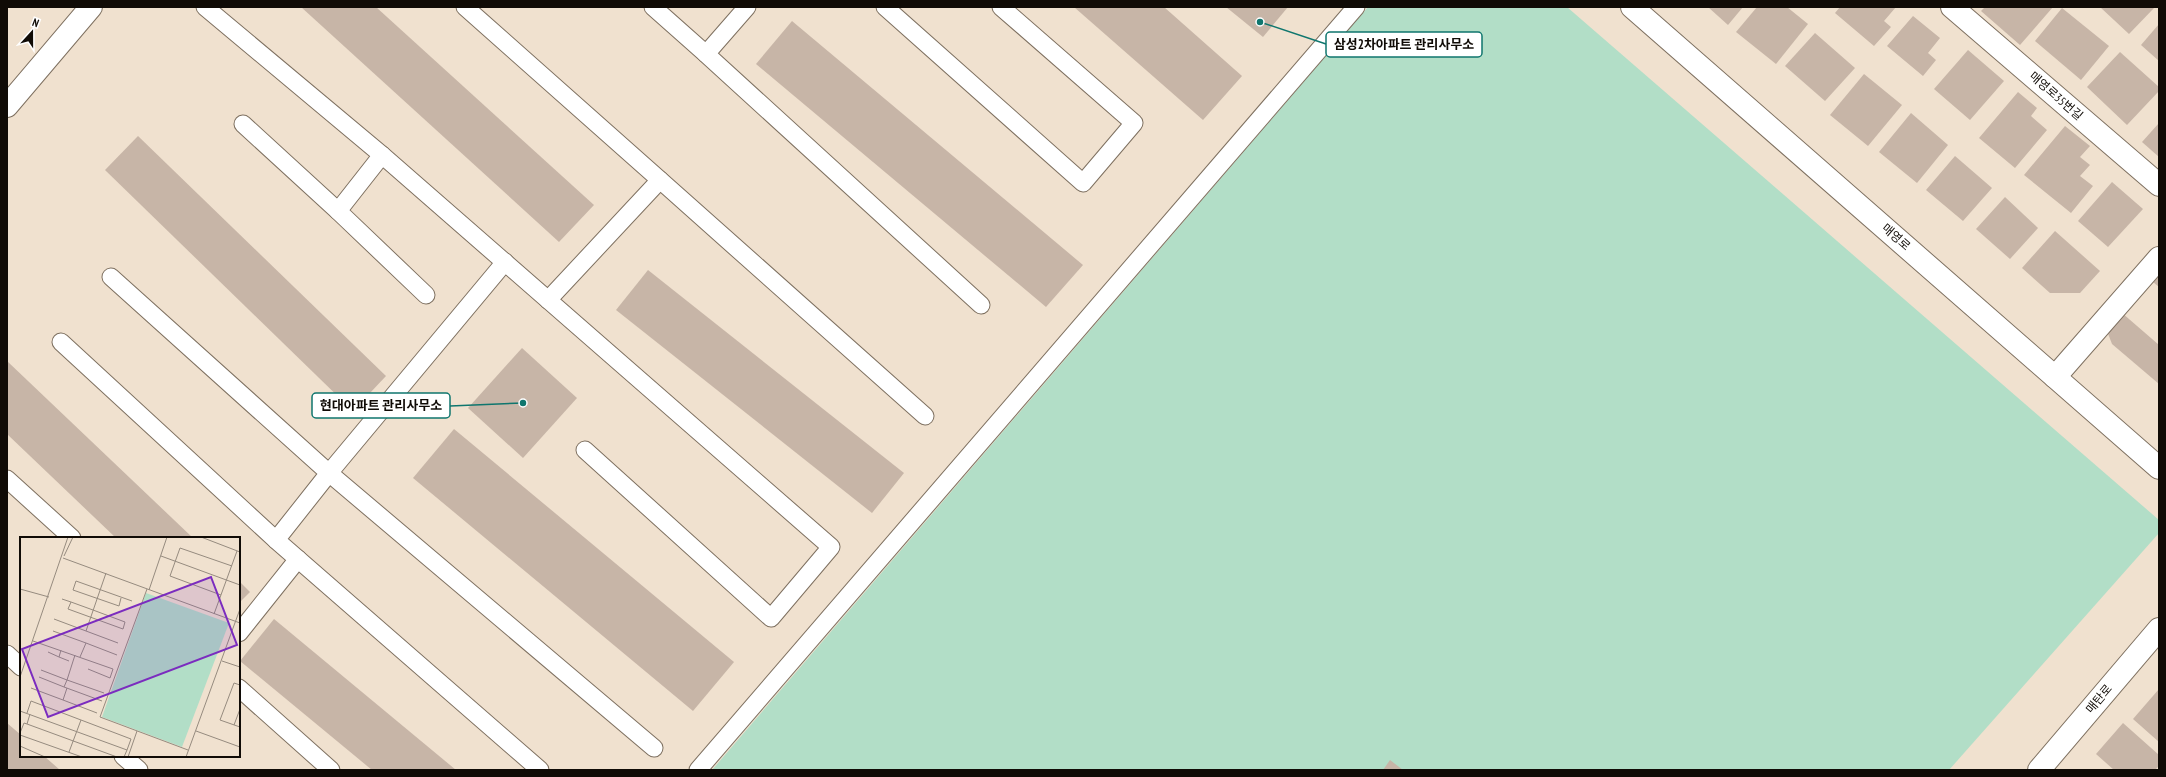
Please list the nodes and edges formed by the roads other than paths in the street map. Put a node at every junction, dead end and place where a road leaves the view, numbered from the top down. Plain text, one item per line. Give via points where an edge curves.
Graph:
1 (91, 7) edge
2 (205, 7) edge
3 (465, 7) edge
4 (653, 7) edge
5 (747, 7) edge
6 (884, 7) edge
7 (1001, 7) edge
8 (1356, 7) edge
9 (1632, 7) edge
10 (1952, 7) edge
11 (706, 54) junction
12 (7, 106) edge
13 (243, 124) dead end
14 (382, 155) junction
15 (660, 180) junction
16 (2159, 185) edge
17 (338, 211) junction
18 (2159, 258) edge
19 (504, 262) junction
20 (111, 277) dead end
21 (426, 296) dead end
22 (548, 300) junction
23 (981, 305) dead end
24 (61, 342) dead end
25 (2055, 377) junction
26 (925, 416) dead end
27 (585, 450) dead end
28 (2159, 468) edge
29 (329, 473) junction
30 (7, 479) edge
31 (71, 537) edge
32 (276, 540) junction
33 (298, 559) junction
34 (2159, 628) edge
35 (240, 632) edge
36 (7, 654) edge
37 (20, 666) edge
38 (240, 689) edge
39 (654, 748) dead end
40 (124, 757) edge
41 (139, 770) edge
42 (331, 770) edge
43 (540, 770) edge
44 (698, 770) edge
45 (2039, 770) edge

1 - 12 street
2 - 14 lane
3 - 15 lane
4 - 11 lane
5 - 11 lane
6 - 7 lane via 1083,183 1134,123
8 - 44 lane
9 - 25 street, 매영로
10 - 16 street, 매영로35번길
11 - 23 lane
13 - 17 lane
14 - 17 lane
14 - 19 lane
15 - 22 lane
15 - 26 lane
17 - 21 lane
18 - 25 street
19 - 22 lane
19 - 29 lane
20 - 29 lane
22 - 27 lane via 831,547 771,618
24 - 32 lane
25 - 28 street, 매영로
29 - 32 lane
29 - 39 lane
30 - 31 lane
32 - 33 lane
33 - 35 lane
33 - 43 lane
34 - 45 street, 매탄로
36 - 37 lane
38 - 42 lane
40 - 41 lane

